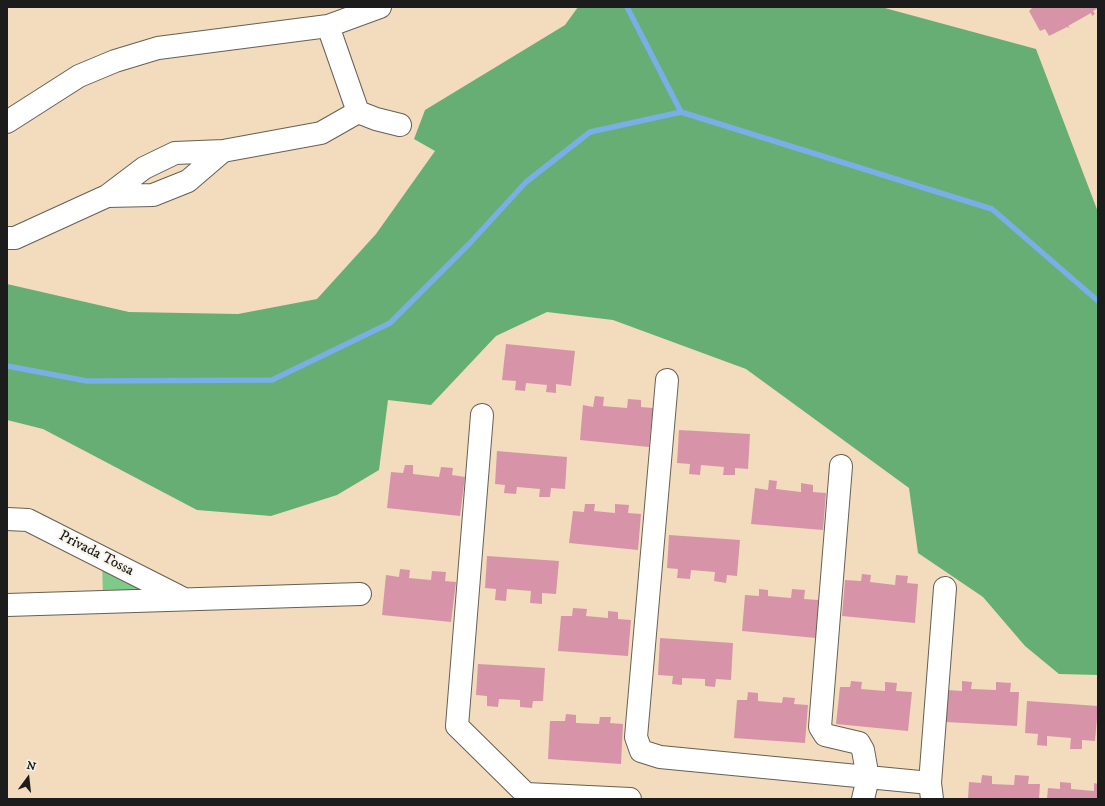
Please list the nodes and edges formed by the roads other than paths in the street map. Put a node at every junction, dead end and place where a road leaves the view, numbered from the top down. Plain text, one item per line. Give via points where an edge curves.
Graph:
1 (380, 7) edge
2 (328, 26) junction
3 (358, 112) junction
4 (7, 122) edge
5 (400, 124) dead end
6 (223, 151) junction
7 (107, 196) junction
8 (7, 238) edge
9 (667, 380) dead end
10 (482, 415) dead end
11 (841, 466) dead end
12 (7, 519) edge
13 (945, 588) dead end
14 (360, 594) dead end
15 (183, 598) junction
16 (7, 605) edge
17 (868, 778) junction
18 (931, 791) edge
19 (630, 799) edge
20 (863, 799) edge

1 - 2 street
2 - 3 street
2 - 4 street via 158,48 115,61 79,76
3 - 5 street
3 - 6 street via 321,133
6 - 7 street via 175,153 144,168
6 - 7 street via 188,180 152,195
7 - 8 street via 15,238
9 - 17 street via 636,737 641,751 660,757
10 - 19 street via 457,726 526,794
11 - 17 street via 820,727 825,735 831,738 859,743 863,750
12 - 15 street, Privada Tossa via 28,520
13 - 18 street
14 - 15 street, Privada Tossa
15 - 16 street, Privada Tossa
17 - 18 street
17 - 20 street

